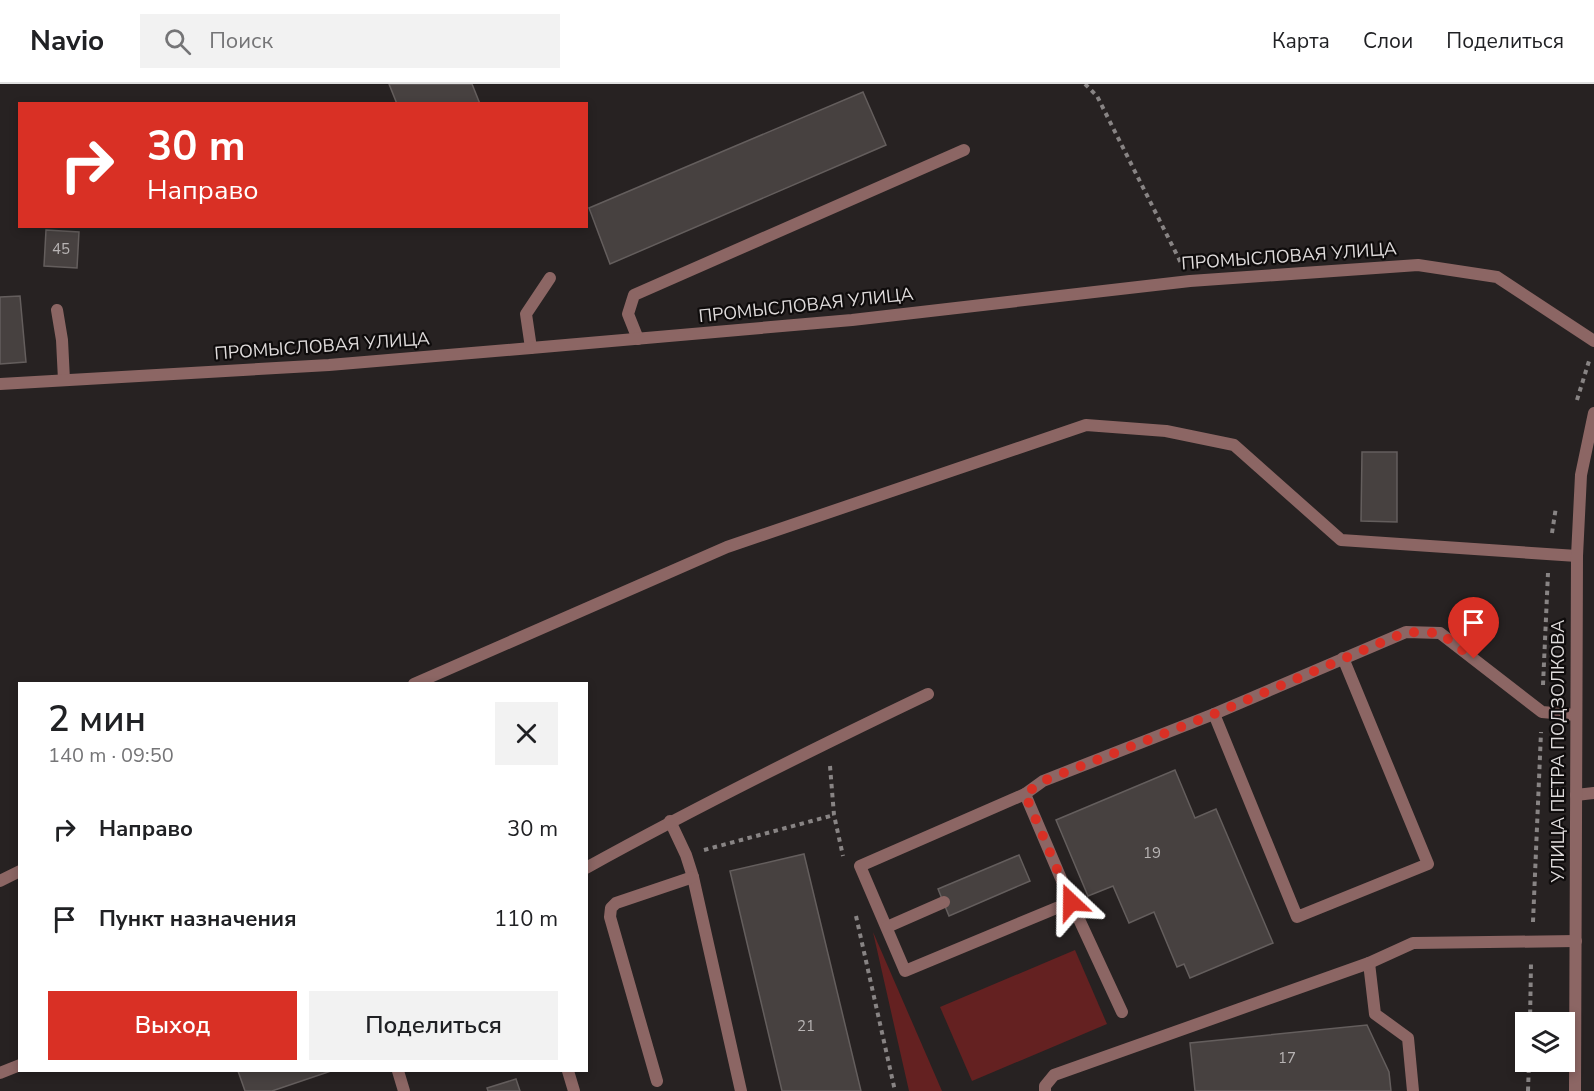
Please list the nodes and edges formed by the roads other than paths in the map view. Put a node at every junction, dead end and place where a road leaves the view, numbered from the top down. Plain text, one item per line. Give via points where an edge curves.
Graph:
1 (964, 150) dead end
2 (550, 278) dead end
3 (57, 310) dead end
4 (638, 339) junction
5 (1594, 341) edge
6 (531, 348) junction
7 (64, 380) junction
8 (0, 384) edge
9 (1594, 413) edge
10 (1577, 556) junction
11 (1343, 658) junction
12 (419, 682) edge
13 (928, 694) dead end
14 (1214, 714) junction
15 (1576, 715) junction
16 (1594, 793) edge
17 (1025, 794) junction
18 (1576, 795) junction
19 (670, 821) junction
20 (588, 867) edge
21 (18, 873) edge
22 (693, 877) junction
23 (0, 881) edge
24 (944, 902) dead end
25 (1071, 902) junction
26 (887, 927) junction
27 (1576, 941) junction
28 (1369, 963) junction
29 (1122, 1012) dead end
30 (18, 1066) edge
31 (398, 1072) edge
32 (568, 1072) edge
33 (0, 1073) edge
34 (657, 1080) dead end
35 (405, 1091) edge
36 (574, 1091) edge
37 (741, 1091) edge
38 (1045, 1091) edge
39 (1413, 1091) edge
40 (1575, 1091) edge

1 - 4 street via 634,295 628,314
2 - 6 street via 526,314
3 - 7 street
4 - 5 street, ПРОМЫСЛОВАЯ УЛИЦА via 852,320 1190,280 1418,265 1497,277
4 - 6 street, ПРОМЫСЛОВАЯ УЛИЦА
6 - 7 street, ПРОМЫСЛОВАЯ УЛИЦА via 329,365
7 - 8 street, ПРОМЫСЛОВАЯ УЛИЦА
9 - 10 street, УЛИЦА ПЕТРА ПОДЗОЛКОВА via 1581,475
10 - 12 street via 1341,540 1234,445 1166,431 1086,425 727,547
10 - 15 street, УЛИЦА ПЕТРА ПОДЗОЛКОВА
11 - 14 street
11 - 14 street via 1428,864 1297,917
11 - 15 street via 1406,632 1440,633 1542,712
13 - 19 street
14 - 17 street via 1043,781
15 - 18 street, УЛИЦА ПЕТРА ПОДЗОЛКОВА
16 - 18 street
17 - 25 street
17 - 26 street via 860,866
18 - 27 street, УЛИЦА ПЕТРА ПОДЗОЛКОВА
19 - 20 street
19 - 22 street
21 - 23 street
22 - 34 street via 611,908 610,916
22 - 37 street
24 - 26 street
25 - 26 street via 906,971
25 - 29 street
27 - 28 street via 1413,943
27 - 40 street, УЛИЦА ПЕТРА ПОДЗОЛКОВА
28 - 38 street via 1054,1075
28 - 39 street via 1375,1014 1408,1038
30 - 33 street
31 - 35 street
32 - 36 street

